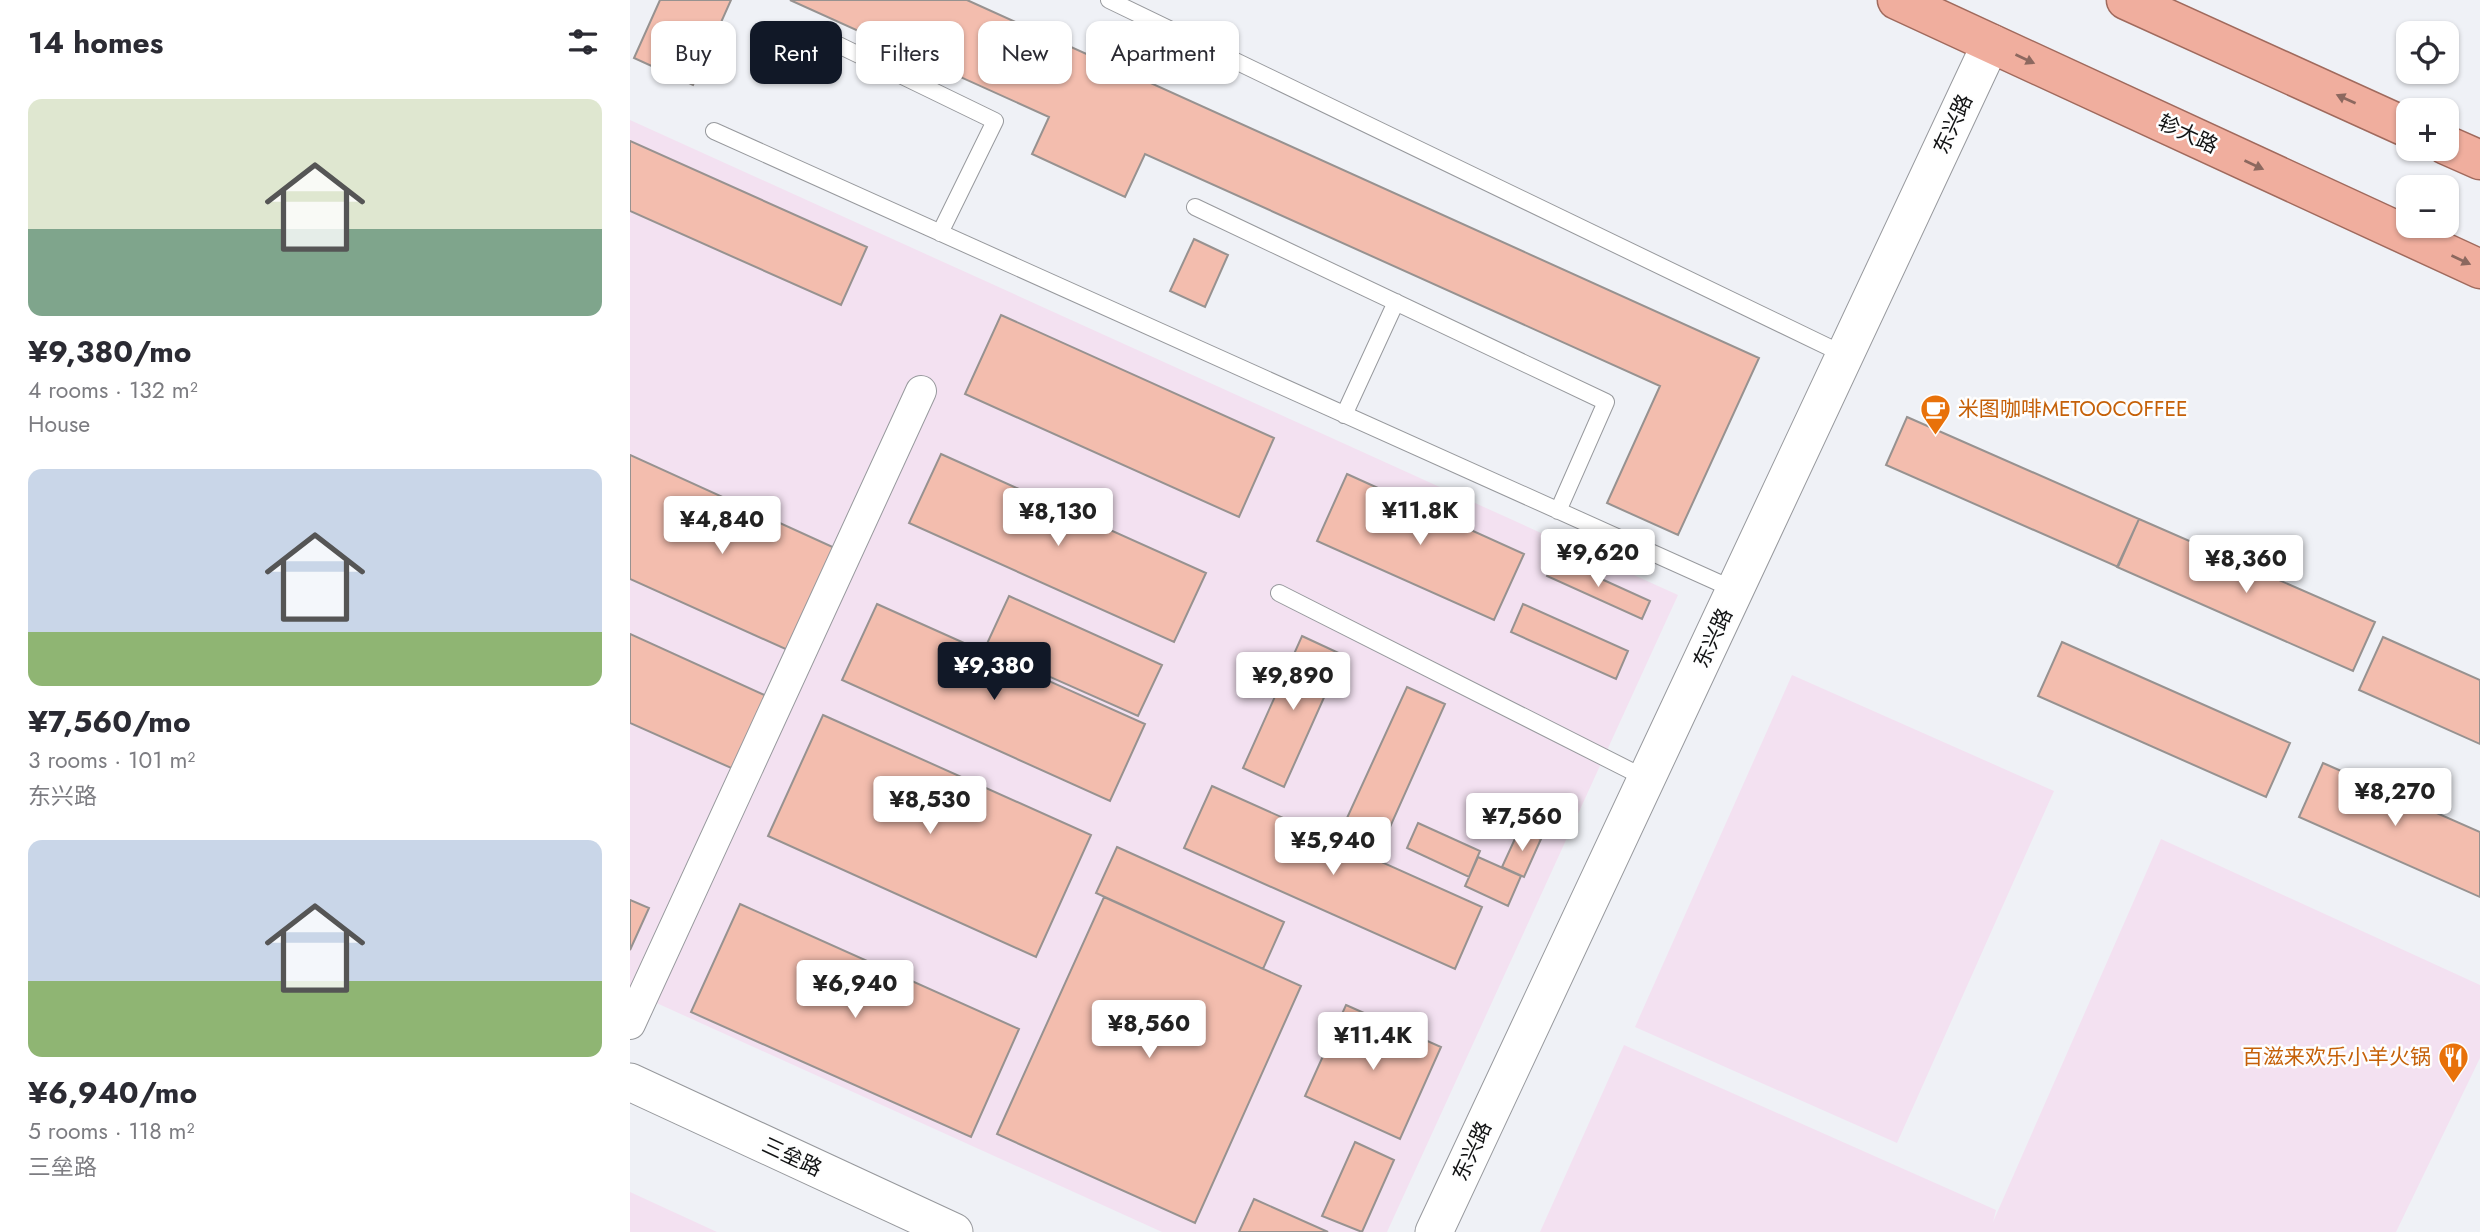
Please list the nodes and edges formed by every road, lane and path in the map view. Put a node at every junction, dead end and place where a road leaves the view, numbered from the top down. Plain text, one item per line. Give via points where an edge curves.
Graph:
1 (1109, 0) edge
2 (1896, 0) edge
3 (2126, 0) edge
4 (1991, 43) junction
5 (842, 47) edge
6 (2396, 123) edge
7 (714, 131) dead end
8 (1195, 207) dead end
9 (940, 233) junction
10 (2480, 269) edge
11 (1396, 302) junction
12 (1845, 355) junction
13 (921, 391) dead end
14 (1344, 415) junction
15 (1558, 511) junction
16 (1735, 590) junction
17 (1279, 593) dead end
18 (1647, 779) junction
19 (630, 1024) edge
20 (630, 1082) edge
21 (954, 1232) edge
22 (1434, 1232) edge

1 - 12 lane
2 - 4 highway, 轸大路
6 -> 3 highway
4 -> 10 highway, 轸大路
4 - 12 street, 东兴路
5 - 9 lane via 995,121
7 - 9 lane
8 - 11 lane
9 - 14 lane
11 - 14 lane
11 - 15 lane via 1606,402
12 - 16 street, 东兴路
13 - 19 street
14 - 15 lane
15 - 16 lane
16 - 18 street, 东兴路
17 - 18 lane
18 - 22 street, 东兴路
20 - 21 street, 三垒路

